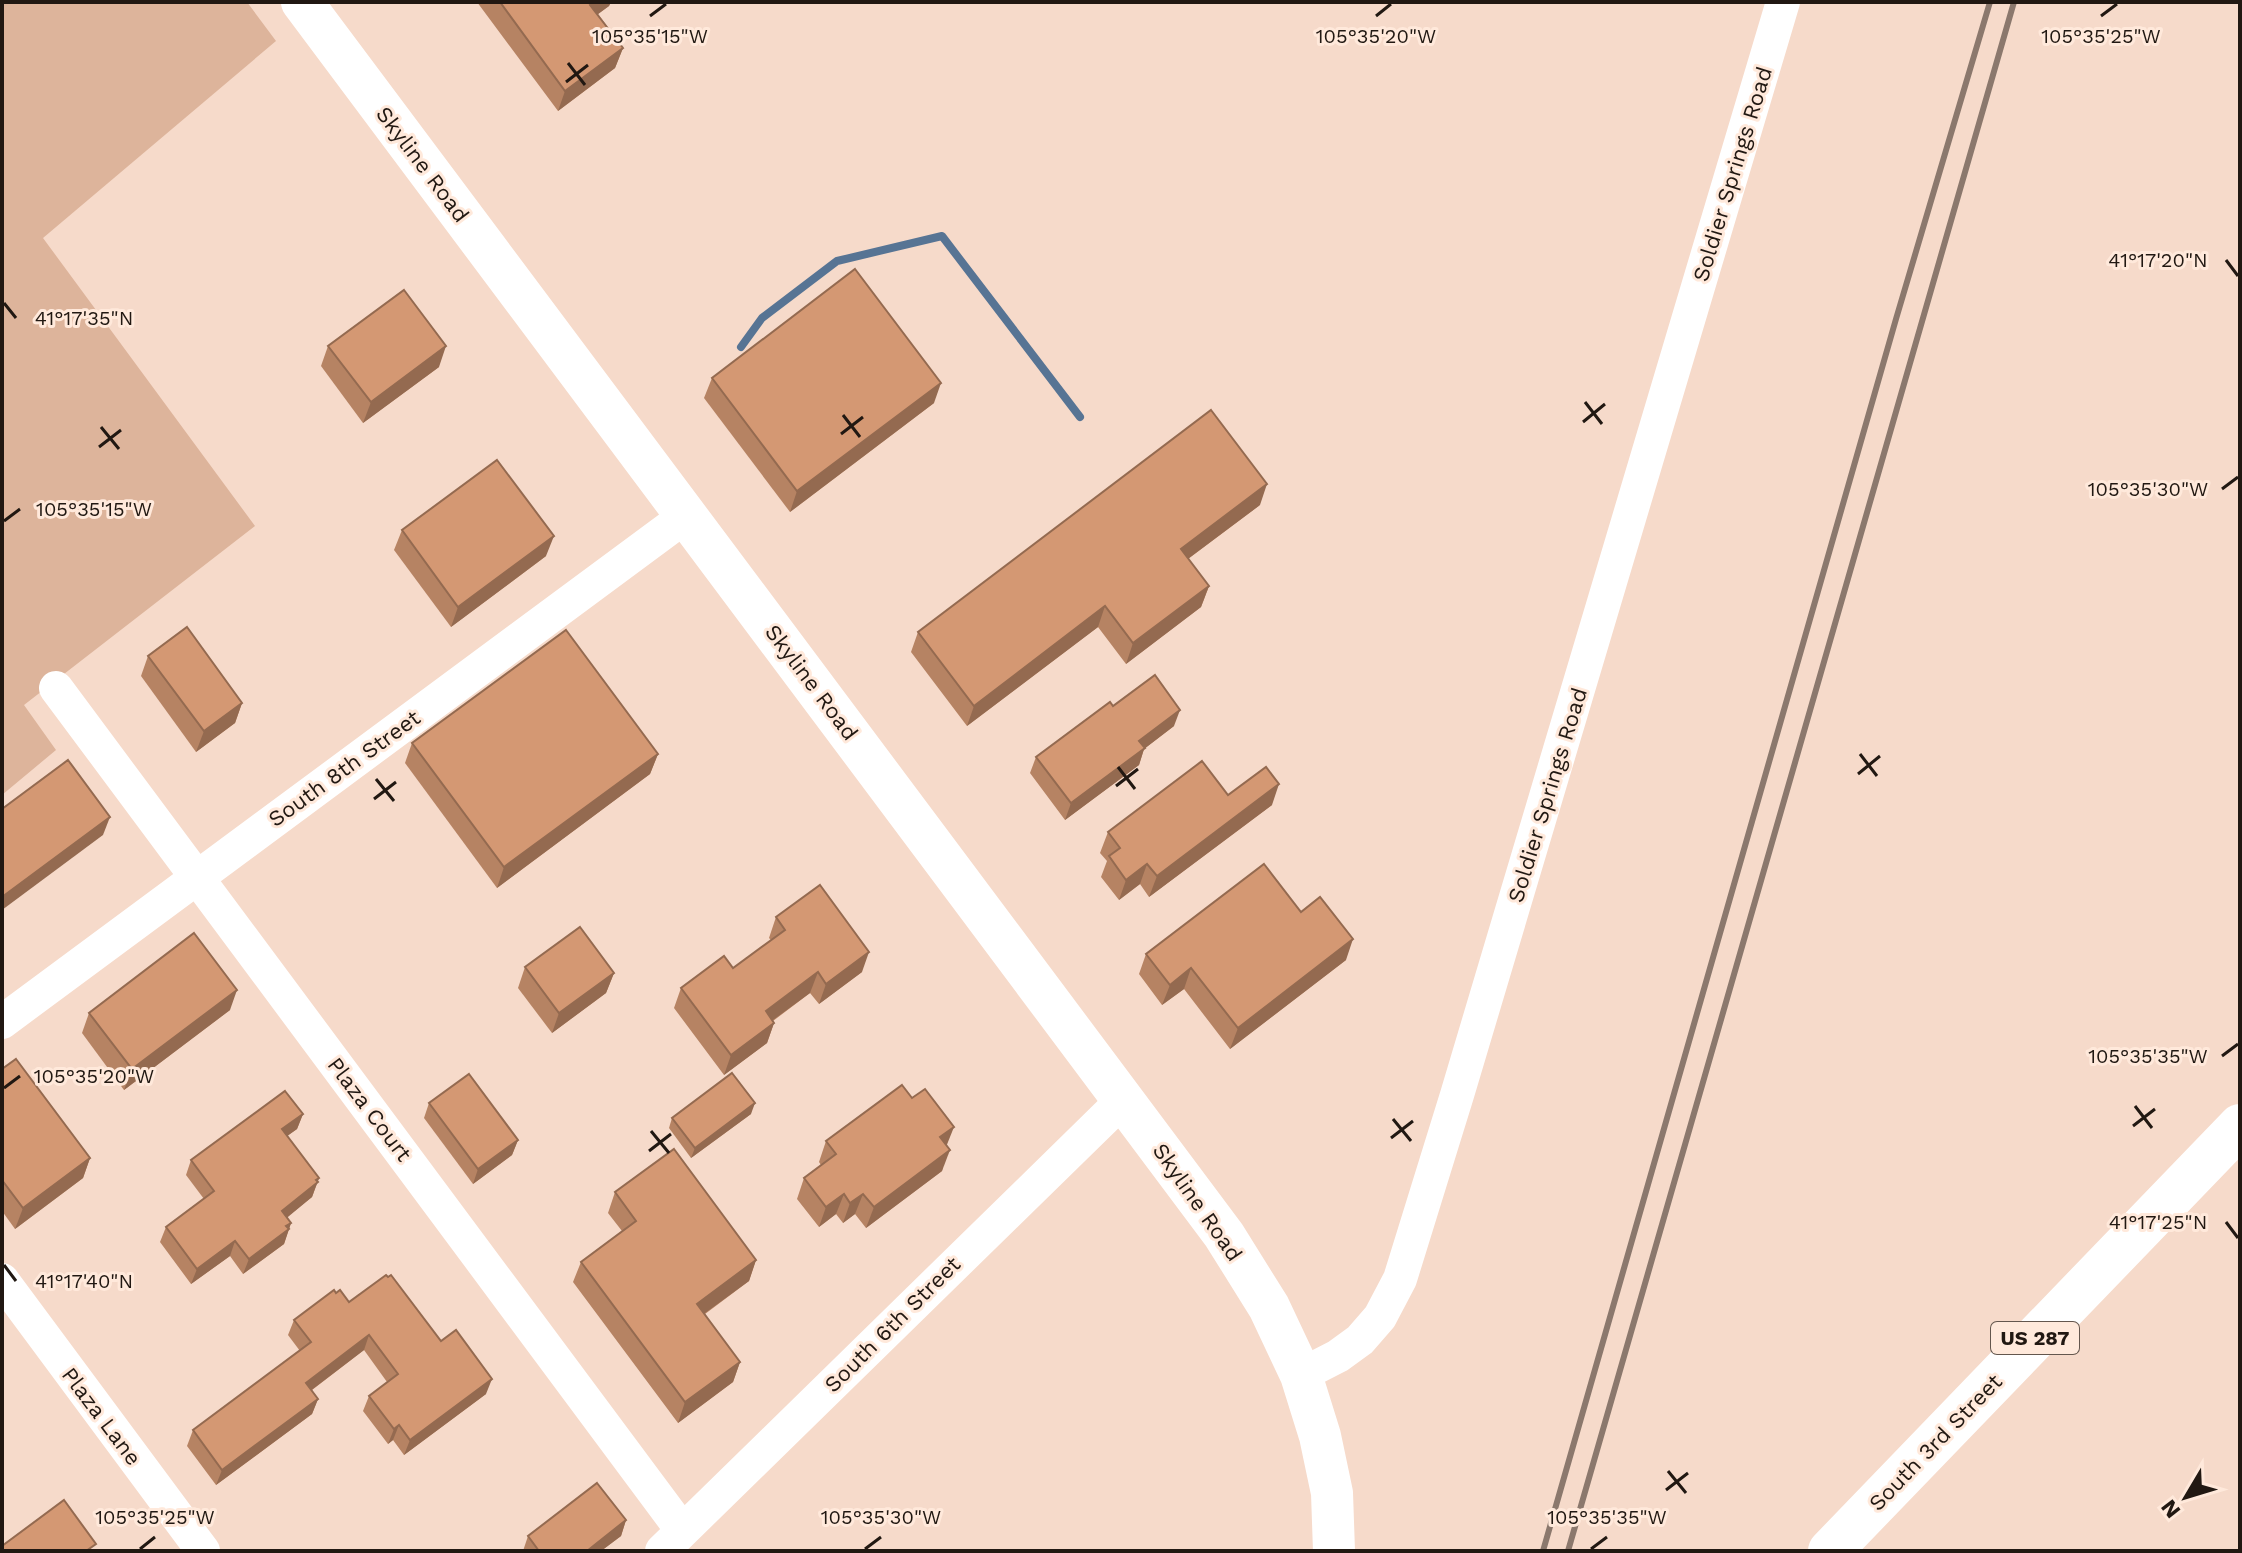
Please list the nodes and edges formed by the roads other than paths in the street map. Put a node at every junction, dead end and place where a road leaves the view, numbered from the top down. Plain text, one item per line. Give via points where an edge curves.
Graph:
1 (302, 2) edge
2 (1783, 2) edge
3 (687, 515) junction
4 (56, 688) dead end
5 (197, 876) junction
6 (2, 1022) edge
7 (1124, 1099) junction
8 (2240, 1126) edge
9 (2, 1280) edge
10 (1301, 1375) junction
11 (672, 1541) edge
12 (203, 1551) edge
13 (1334, 1551) edge
14 (1830, 1551) edge

1 - 3 main road, Skyline Road
2 - 10 street, Soldier Springs Road via 1400,1279 1380,1317 1360,1340
3 - 5 street, South 8th Street
3 - 7 main road, Skyline Road
4 - 5 street, Plaza Court
5 - 6 street, South 8th Street
5 - 11 street, Plaza Court
7 - 10 main road, Skyline Road via 1224,1235 1269,1307
7 - 11 street, South 6th Street
8 - 14 highway, South 3rd Street / US 287
9 - 12 street, Plaza Lane
10 - 13 main road via 1332,1493

